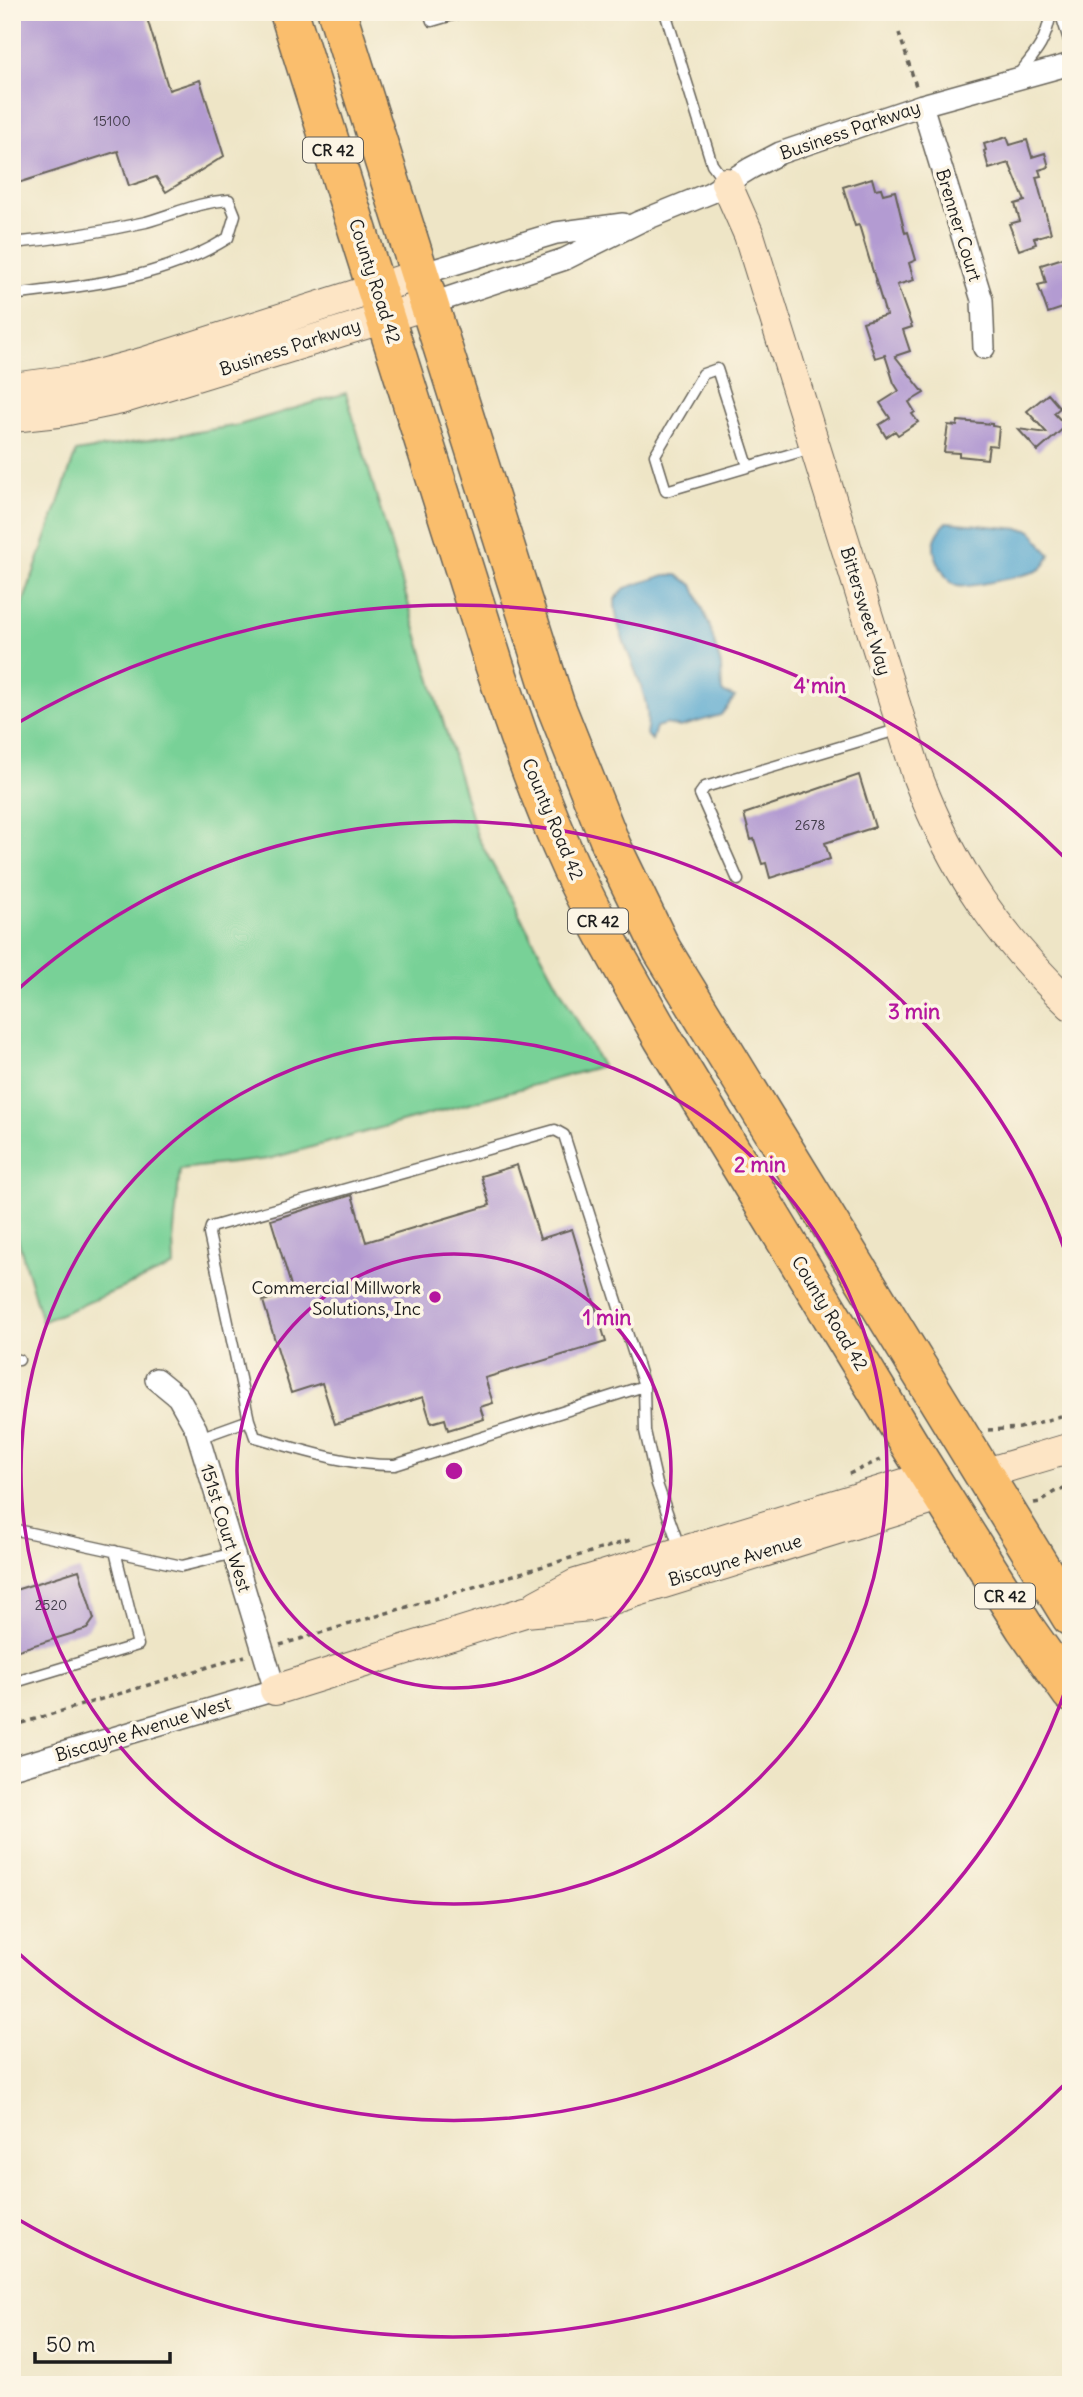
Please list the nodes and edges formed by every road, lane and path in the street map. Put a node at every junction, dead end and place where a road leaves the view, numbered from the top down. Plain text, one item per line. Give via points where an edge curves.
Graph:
1 (289, 12) edge
2 (337, 12) edge
3 (429, 12) edge
4 (463, 12) edge
5 (665, 12) edge
6 (1051, 12) edge
7 (1060, 12) edge
8 (899, 33) dead end
9 (1071, 46) edge
10 (1071, 64) edge
11 (1014, 79) junction
12 (922, 105) junction
13 (726, 183) junction
14 (639, 222) junction
15 (12, 243) edge
16 (425, 289) junction
17 (12, 295) edge
18 (381, 302) junction
19 (984, 348) dead end
20 (12, 388) edge
21 (12, 417) edge
22 (815, 447) junction
23 (748, 466) junction
24 (902, 728) junction
25 (738, 880) dead end
26 (1071, 1005) edge
27 (156, 1379) dead end
28 (645, 1386) junction
29 (1071, 1413) edge
30 (249, 1420) junction
31 (979, 1433) dead end
32 (199, 1438) junction
33 (1071, 1448) edge
34 (882, 1459) dead end
35 (983, 1474) junction
36 (845, 1476) dead end
37 (937, 1486) junction
38 (1071, 1487) edge
39 (1034, 1503) dead end
40 (12, 1528) edge
41 (634, 1539) dead end
42 (115, 1551) junction
43 (681, 1552) junction
44 (234, 1553) junction
45 (525, 1612) junction
46 (1071, 1617) edge
47 (263, 1650) junction
48 (12, 1683) edge
49 (275, 1690) junction
50 (1071, 1693) edge
51 (12, 1726) edge
52 (12, 1768) edge

1 - 18 highway, County Road 42 / CR 42
2 - 16 highway, CR 42
3 - 4 lane via 432,22
5 - 13 lane via 712,164
6 - 11 lane via 1048,34
7 - 9 lane
8 - 12 path
10 - 11 street, Business Parkway
11 - 12 street, Business Parkway
12 - 13 street, Business Parkway via 780,153
12 - 19 street, Brenner Court via 982,300
13 - 14 street, Business Parkway
13 - 22 street, Bittersweet Way via 749,235
14 - 16 street, Business Parkway via 565,259
14 - 16 street, Business Parkway via 556,233
15 - 17 lane via 71,238 149,221 207,201 229,200 235,215 228,238 168,267 98,284
16 - 18 street, Business Parkway
16 - 35 highway, CR 42 via 555,704 634,895 662,950
18 - 20 street, Business Parkway via 82,379
18 - 21 street, Business Parkway via 121,399
18 - 37 highway, County Road 42 / CR 42 via 494,664 571,867 662,1037
22 - 23 lane
22 - 24 street, Bittersweet Way
23 - 23 lane via 666,491 655,455 703,374 718,369
24 - 25 lane via 705,787 700,794
24 - 26 street, Bittersweet Way via 933,816 967,882 1006,937
27 - 32 street, 151st Court West via 178,1397
28 - 30 lane via 395,1465 325,1456 255,1437
28 - 30 lane via 564,1135 555,1130 211,1227
28 - 43 lane via 645,1431 657,1485
29 - 31 path via 1020,1428
30 - 32 lane
32 - 44 street, 151st Court West
33 - 35 street
34 - 36 path
35 - 46 highway, CR 42
37 - 43 street, Biscayne Avenue
37 - 45 street, Biscayne Avenue via 590,1606
37 - 50 highway, County Road 42 / CR 42
38 - 39 path
40 - 42 lane
41 - 47 path
42 - 44 lane via 182,1566
42 - 48 lane via 138,1645
43 - 45 street, Biscayne Avenue via 576,1584
44 - 47 street, 151st Court West
45 - 49 street, Biscayne Avenue
47 - 49 street, 151st Court West
47 - 51 path
49 - 52 street, Biscayne Avenue West

